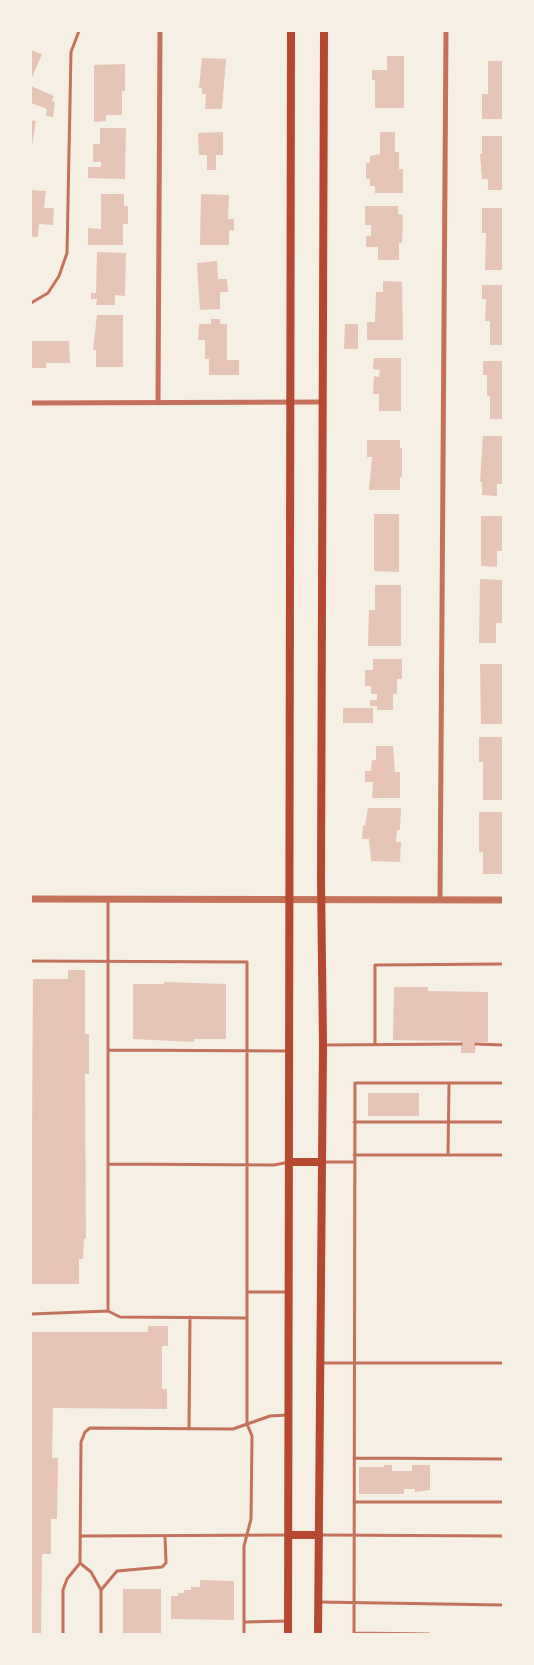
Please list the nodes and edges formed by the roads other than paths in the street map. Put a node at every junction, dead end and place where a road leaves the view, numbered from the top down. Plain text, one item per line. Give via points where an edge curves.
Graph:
1 (79, 31) edge
2 (160, 31) edge
3 (291, 31) edge
4 (324, 31) edge
5 (446, 31) edge
6 (31, 303) edge
7 (290, 402) junction
8 (322, 402) junction
9 (31, 403) edge
10 (158, 403) junction
11 (31, 899) edge
12 (108, 899) junction
13 (321, 899) junction
14 (290, 900) junction
15 (440, 900) junction
16 (503, 900) edge
17 (31, 961) edge
18 (108, 962) junction
19 (503, 964) edge
20 (374, 1044) junction
21 (461, 1044) dead end
22 (476, 1044) dead end
23 (503, 1044) edge
24 (322, 1045) junction
25 (108, 1050) junction
26 (247, 1050) junction
27 (290, 1050) junction
28 (449, 1083) junction
29 (503, 1083) edge
30 (448, 1121) junction
31 (354, 1122) junction
32 (503, 1122) edge
33 (354, 1155) junction
34 (448, 1155) junction
35 (503, 1155) edge
36 (290, 1162) junction
37 (321, 1162) junction
38 (354, 1162) junction
39 (108, 1164) junction
40 (247, 1164) junction
41 (247, 1292) junction
42 (290, 1292) junction
43 (108, 1311) junction
44 (31, 1314) edge
45 (190, 1317) junction
46 (246, 1318) junction
47 (354, 1362) junction
48 (503, 1363) edge
49 (320, 1364) junction
50 (289, 1414) junction
51 (247, 1424) junction
52 (190, 1429) junction
53 (354, 1458) junction
54 (503, 1459) edge
55 (354, 1502) junction
56 (503, 1502) edge
57 (289, 1535) junction
58 (319, 1535) junction
59 (354, 1535) junction
60 (80, 1536) junction
61 (165, 1536) junction
62 (503, 1536) edge
63 (248, 1537) junction
64 (80, 1563) junction
65 (101, 1590) junction
66 (318, 1602) junction
67 (354, 1603) junction
68 (503, 1605) edge
69 (288, 1621) junction
70 (244, 1622) junction
71 (354, 1633) edge
72 (63, 1634) edge
73 (101, 1634) edge
74 (244, 1634) edge
75 (288, 1634) edge
76 (318, 1634) edge
77 (424, 1634) edge
78 (429, 1634) edge

1 - 6 lane via 71,52 67,253 59,276 48,293
2 - 10 street
3 - 7 main road
4 - 8 main road
5 - 15 street
7 - 8 street
7 - 10 street
7 - 14 main road
8 - 13 main road
9 - 10 street
11 - 12 street
12 - 14 street
12 - 18 lane
13 - 14 street
13 - 15 street
13 - 24 main road
14 - 27 main road
15 - 16 street
17 - 18 lane
18 - 25 lane
18 - 26 lane via 247,962
19 - 20 lane via 375,965
20 - 21 lane
20 - 24 lane
22 - 23 lane
24 - 37 main road
25 - 26 lane
25 - 39 lane
26 - 27 lane
26 - 40 lane
27 - 36 main road
28 - 29 lane
28 - 30 lane
28 - 31 lane via 355,1083
30 - 31 lane
30 - 32 lane
30 - 34 lane
31 - 33 lane
33 - 34 lane
33 - 38 lane
34 - 35 lane
36 - 37 main road
36 - 40 lane
36 - 42 main road
37 - 38 lane
37 - 49 main road
38 - 47 lane
39 - 40 lane
39 - 43 lane
40 - 41 lane
41 - 42 lane
41 - 46 lane
42 - 50 main road
43 - 44 lane
43 - 45 lane via 120,1317
45 - 46 lane
45 - 52 lane
46 - 51 lane
47 - 48 lane
47 - 49 lane
47 - 53 lane
49 - 58 main road
50 - 51 lane
50 - 57 main road
51 - 52 lane via 233,1429
51 - 63 lane via 252,1436
52 - 60 lane via 90,1428 81,1442
53 - 54 lane
53 - 55 lane
55 - 56 lane
55 - 59 lane
57 - 58 main road
57 - 63 lane
57 - 69 main road
58 - 59 lane
58 - 66 main road
59 - 62 lane
59 - 67 lane
60 - 61 lane
60 - 64 lane
61 - 63 lane
61 - 65 lane via 166,1563 162,1567 117,1571
63 - 70 lane via 244,1546
64 - 65 lane via 91,1572
64 - 72 lane via 63,1590
65 - 73 lane
66 - 67 lane
66 - 76 main road
67 - 68 lane
67 - 71 lane
69 - 70 lane
69 - 75 main road
70 - 74 lane
71 - 77 lane
77 - 78 lane

